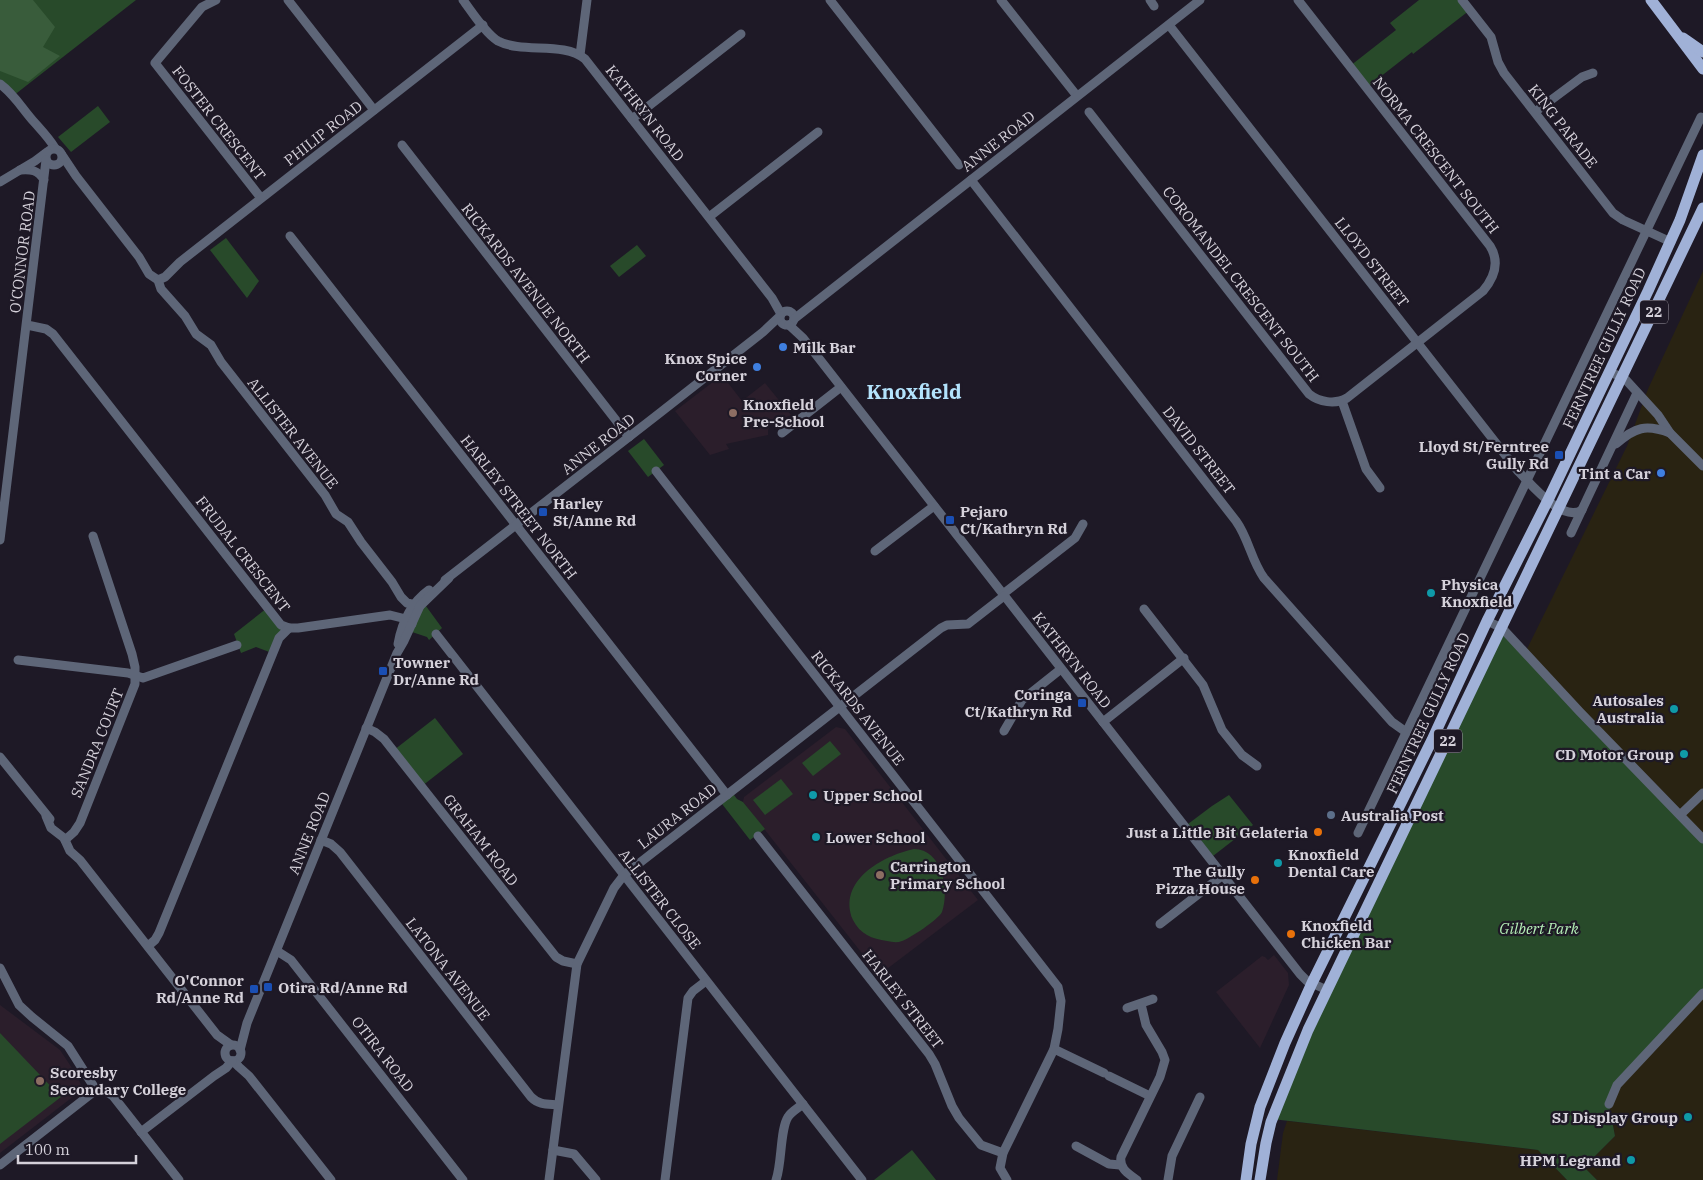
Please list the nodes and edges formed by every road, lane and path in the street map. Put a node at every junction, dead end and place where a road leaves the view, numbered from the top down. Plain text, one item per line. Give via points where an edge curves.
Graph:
1 (216, 0) edge
2 (288, 0) edge
3 (463, 0) edge
4 (587, 0) edge
5 (830, 0) edge
6 (1001, 0) edge
7 (1200, 0) edge
8 (1298, 0) edge
9 (1462, 0) edge
10 (1651, 0) edge
11 (199, 4) edge
12 (483, 25) junction
13 (1169, 25) junction
14 (741, 34) dead end
15 (1678, 34) junction
16 (1702, 50) edge
17 (580, 55) junction
18 (1702, 69) edge
19 (1593, 72) dead end
20 (0, 84) edge
21 (1077, 96) junction
22 (374, 110) junction
23 (1089, 112) dead end
24 (1535, 112) junction
25 (1701, 117) dead end
26 (632, 119) junction
27 (818, 132) dead end
28 (402, 146) dead end
29 (1703, 155) edge
30 (52, 156) junction
31 (959, 165) dead end
32 (20, 170) junction
33 (44, 178) junction
34 (971, 180) junction
35 (0, 182) edge
36 (261, 198) junction
37 (1703, 208) edge
38 (709, 217) junction
39 (1647, 231) junction
40 (290, 236) dead end
41 (1671, 242) junction
42 (160, 278) junction
43 (788, 318) junction
44 (27, 325) junction
45 (1418, 343) junction
46 (1609, 371) junction
47 (1622, 378) junction
48 (841, 387) junction
49 (1637, 393) junction
50 (1342, 401) junction
51 (1670, 433) junction
52 (782, 434) dead end
53 (629, 437) junction
54 (1613, 447) junction
55 (1703, 466) edge
56 (656, 471) dead end
57 (1527, 481) junction
58 (1380, 488) dead end
59 (1548, 500) junction
60 (934, 506) junction
61 (1559, 510) junction
62 (1582, 510) junction
63 (1083, 524) dead end
64 (516, 526) junction
65 (1571, 533) dead end
66 (94, 536) dead end
67 (0, 540) edge
68 (875, 551) dead end
69 (392, 582) junction
70 (1004, 595) junction
71 (404, 600) junction
72 (416, 604) junction
73 (1144, 609) dead end
74 (395, 616) junction
75 (380, 617) junction
76 (1487, 621) junction
77 (407, 622) junction
78 (289, 628) junction
79 (1502, 628) junction
80 (436, 634) dead end
81 (237, 645) dead end
82 (1184, 658) junction
83 (18, 660) dead end
84 (1061, 669) junction
85 (135, 676) junction
86 (840, 707) junction
87 (1103, 722) junction
88 (366, 728) junction
89 (1004, 731) dead end
90 (1406, 732) junction
91 (0, 757) edge
92 (1257, 766) dead end
93 (1703, 793) edge
94 (727, 795) junction
95 (1680, 815) junction
96 (1358, 834) dead end
97 (758, 836) dead end
98 (67, 838) junction
99 (1703, 839) edge
100 (322, 840) junction
101 (1380, 849) junction
102 (1393, 855) junction
103 (1223, 875) junction
104 (624, 876) junction
105 (1160, 924) dead end
106 (148, 946) junction
107 (276, 951) junction
108 (577, 964) junction
109 (0, 968) edge
110 (706, 981) junction
111 (1312, 983) junction
112 (1327, 990) junction
113 (1703, 993) edge
114 (1153, 999) dead end
115 (1141, 1004) junction
116 (1127, 1008) dead end
117 (1054, 1049) junction
118 (233, 1053) junction
119 (96, 1090) junction
120 (1150, 1096) junction
121 (1200, 1097) dead end
122 (803, 1104) junction
123 (1608, 1104) dead end
124 (558, 1105) junction
125 (141, 1132) junction
126 (1076, 1146) dead end
127 (553, 1150) junction
128 (1003, 1153) junction
129 (0, 1165) edge
130 (1120, 1165) junction
131 (177, 1179) edge
132 (331, 1180) edge
133 (464, 1180) edge
134 (549, 1180) edge
135 (596, 1180) edge
136 (665, 1180) edge
137 (776, 1180) edge
138 (862, 1180) edge
139 (1007, 1180) edge
140 (1137, 1180) edge
141 (1168, 1180) edge
142 (1246, 1180) edge
143 (1260, 1180) edge

1 - 11 street, FOSTER CRESCENT
2 - 22 street
3 - 12 street
4 - 17 street
5 - 31 street
6 - 21 street
7 - 13 street, ANNE ROAD
8 - 45 street, NORMA CRESCENT SOUTH via 1494,254 1496,265 1483,291
9 - 24 street, KING PARADE via 1491,38 1504,73
10 - 15 main road
11 - 36 street, FOSTER CRESCENT via 155,63
12 - 17 street via 502,43
12 - 22 street, PHILIP ROAD
13 - 21 street, ANNE ROAD
13 - 45 street, LLOYD STREET
14 - 26 street
15 - 16 main road
15 - 18 main road
17 - 26 street, KATHRYN ROAD
19 - 24 street
20 - 30 street via 36,124
21 - 34 street, ANNE ROAD
22 - 36 street, PHILIP ROAD
23 - 50 street, COROMANDEL CRESCENT SOUTH via 1309,394 1324,401
24 - 39 street, KING PARADE via 1613,213
25 - 39 street, FERNTREE GULLY ROAD
26 - 38 street, KATHRYN ROAD
27 - 38 street
28 - 53 street, RICKARDS AVENUE NORTH
29 - 41 main road, FERNTREE GULLY ROAD / 22
30 - 32 street
30 - 33 street, O'CONNOR ROAD
30 - 42 street, ALLISTER AVENUE via 76,176 149,274
32 - 33 street via 35,171
32 - 35 street
33 - 44 street, O'CONNOR ROAD
34 - 43 street, ANNE ROAD via 806,310
34 - 90 street, DAVID STREET via 1236,521 1264,578 1392,722
36 - 42 street, PHILIP ROAD
37 - 47 main road, FERNTREE GULLY ROAD / 22
38 - 43 street, KATHRYN ROAD
39 - 41 street, KING PARADE
39 - 57 street, FERNTREE GULLY ROAD
40 - 64 street, HARLEY STREET NORTH
41 - 46 main road, FERNTREE GULLY ROAD / 22
42 - 69 street, ALLISTER AVENUE via 161,289 173,300 196,334 211,345 336,514 348,522
43 - 48 street, KATHRYN ROAD
43 - 53 street, ANNE ROAD via 763,332
44 - 67 street, O'CONNOR ROAD
44 - 78 street, FRUDAL CRESCENT via 53,334 277,621
45 - 50 street
45 - 57 street, LLOYD STREET
46 - 47 street
46 - 59 main road, FERNTREE GULLY ROAD / 22
47 - 49 street
47 - 61 main road, FERNTREE GULLY ROAD / 22
48 - 52 street
48 - 60 street, KATHRYN ROAD
49 - 51 street
49 - 54 street
50 - 58 street via 1366,469
51 - 54 street via 1656,428 1638,429
51 - 55 street
53 - 64 street, ANNE ROAD
54 - 62 street
56 - 86 street, RICKARDS AVENUE
57 - 59 street, LLOYD STREET
57 - 90 street, FERNTREE GULLY ROAD
59 - 61 street, LLOYD STREET
59 - 76 main road, FERNTREE GULLY ROAD / 22
60 - 68 street
60 - 70 street, KATHRYN ROAD
61 - 62 street via 1574,514
61 - 79 main road, FERNTREE GULLY ROAD / 22
62 - 65 street
63 - 70 street, LAURA ROAD via 1075,538
64 - 72 street, ANNE ROAD
64 - 94 street, HARLEY STREET NORTH
66 - 85 street, SANDRA COURT via 132,654
69 - 71 street, ALLISTER AVENUE
69 - 72 street, ALLISTER AVENUE
70 - 84 street, KATHRYN ROAD
70 - 86 street, LAURA ROAD via 968,624 941,628
71 - 72 street, ALLISTER AVENUE
71 - 74 street via 403,610
72 - 77 street, ANNE ROAD
73 - 82 street
74 - 75 street
74 - 77 street
75 - 77 street
75 - 78 street
76 - 79 street
76 - 101 main road, FERNTREE GULLY ROAD / 22
77 - 88 street, ANNE ROAD
78 - 106 street, FRUDAL CRESCENT via 279,638 158,936
79 - 95 street
79 - 102 main road, FERNTREE GULLY ROAD / 22
80 - 104 street, ALLISTER CLOSE
81 - 85 street via 147,677
82 - 87 street
82 - 92 street via 1206,689 1222,730 1242,755
83 - 85 street
84 - 87 street, KATHRYN ROAD
84 - 89 street via 1022,700
85 - 98 street, SANDRA COURT via 133,689 80,823
86 - 94 street, LAURA ROAD
86 - 117 street, RICKARDS AVENUE via 1055,983 1061,1001
87 - 103 street, KATHRYN ROAD
88 - 100 street, ANNE ROAD
88 - 108 street, GRAHAM ROAD via 384,739 556,957
90 - 96 street, FERNTREE GULLY ROAD
91 - 98 street via 46,816 51,828
93 - 95 street
94 - 104 street, LAURA ROAD
95 - 99 street
97 - 128 street, HARLEY STREET via 929,1054 954,1111 975,1139 983,1146
98 - 106 street via 70,851
100 - 107 street, ANNE ROAD
100 - 124 street, LATONA AVENUE via 340,852 531,1097 541,1104
101 - 102 main road
101 - 111 main road, FERNTREE GULLY ROAD / 22
102 - 112 main road, FERNTREE GULLY ROAD / 22
103 - 105 street
103 - 111 street, KATHRYN ROAD via 1300,974
104 - 108 street, LAURA ROAD via 612,893
104 - 110 street, ALLISTER CLOSE
106 - 118 street
107 - 118 street, ANNE ROAD
107 - 133 street, OTIRA ROAD via 292,960
108 - 124 street, LAURA ROAD
109 - 119 street via 19,1005 68,1046
110 - 122 street, ALLISTER CLOSE
110 - 136 street via 688,998
111 - 112 street, KATHRYN ROAD
111 - 142 main road, FERNTREE GULLY ROAD / 22 via 1263,1097
112 - 143 main road, FERNTREE GULLY ROAD / 22 via 1275,1110
113 - 123 street via 1616,1084
114 - 115 street
115 - 116 street
115 - 120 street via 1146,1025 1164,1060
117 - 120 street
117 - 128 street, RICKARDS AVENUE
118 - 125 street, ANNE ROAD via 226,1068
118 - 132 street
119 - 125 street via 104,1090 113,1096
119 - 129 street
120 - 130 street
121 - 141 street via 1172,1156
122 - 137 street via 786,1121
122 - 138 street, ALLISTER CLOSE
124 - 127 street, LAURA ROAD
125 - 131 street
126 - 130 street via 1109,1164
127 - 134 street, LAURA ROAD
127 - 135 street via 574,1154
128 - 139 street via 1000,1168
130 - 140 street

